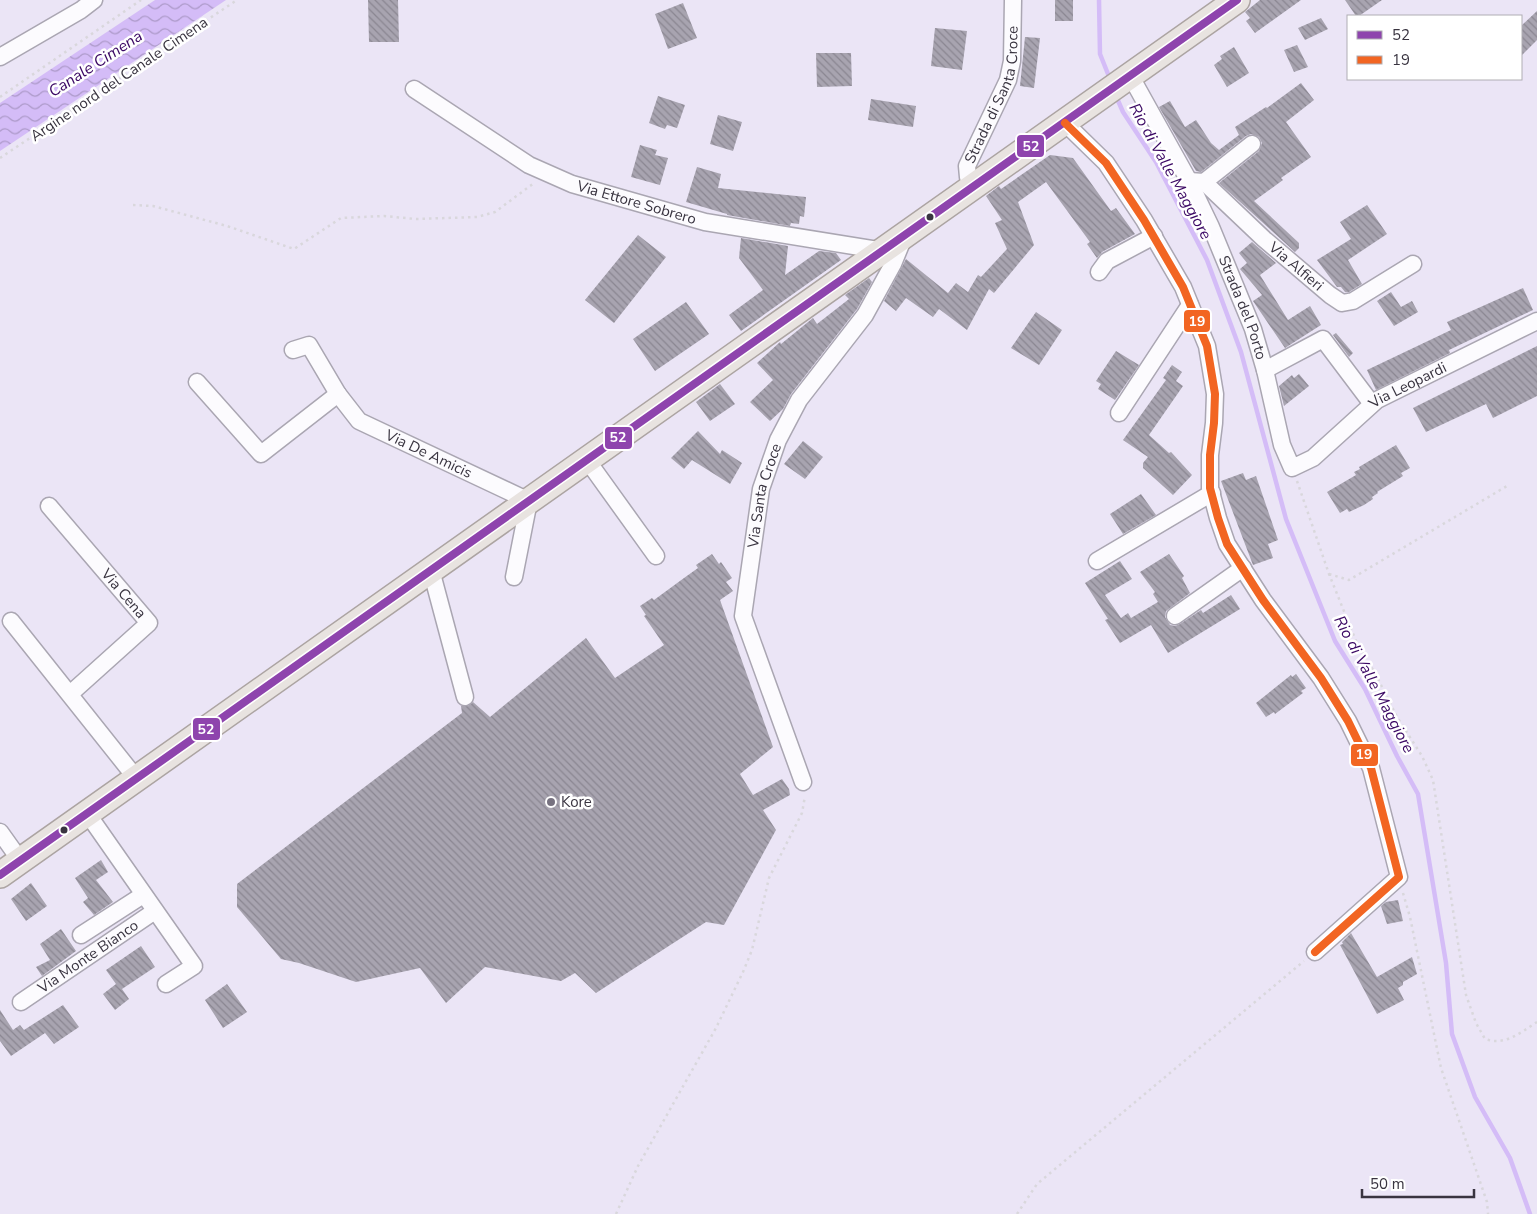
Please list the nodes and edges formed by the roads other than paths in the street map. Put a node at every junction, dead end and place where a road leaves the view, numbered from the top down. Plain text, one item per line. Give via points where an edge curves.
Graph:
1 (94, 0) edge
2 (1014, 0) edge
3 (1237, 0) edge
4 (0, 57) edge
5 (1130, 75) junction
6 (414, 89) dead end
7 (1065, 123) junction
8 (1252, 144) dead end
9 (1196, 181) junction
10 (973, 188) junction
11 (1154, 236) junction
12 (904, 237) junction
13 (884, 251) junction
14 (1413, 264) dead end
15 (1099, 272) dead end
16 (1190, 305) junction
17 (1537, 321) edge
18 (293, 350) dead end
19 (1265, 370) junction
20 (197, 382) dead end
21 (338, 394) junction
22 (1372, 404) junction
23 (1119, 413) dead end
24 (587, 460) junction
25 (1292, 468) joint
26 (1212, 493) junction
27 (529, 501) junction
28 (49, 506) dead end
29 (656, 556) dead end
30 (1097, 561) dead end
31 (1243, 568) junction
32 (431, 570) junction
33 (514, 577) dead end
34 (1175, 616) dead end
35 (11, 621) dead end
36 (70, 694) junction
37 (465, 697) dead end
38 (136, 778) junction
39 (803, 782) road end
40 (87, 813) junction
41 (0, 832) edge
42 (20, 860) junction
43 (0, 874) edge
44 (143, 895) junction
45 (155, 911) junction
46 (81, 935) dead end
47 (1315, 952) road end
48 (166, 984) dead end
49 (22, 1002) dead end

1 - 4 street
2 - 10 street, Strada di Santa Croce via 1012,62 1008,80 967,166
3 - 5 main road
5 - 7 main road
5 - 9 street, Strada del Porto
6 - 13 street, Via Ettore Sobrero via 529,165 572,184 705,222
7 - 10 main road
7 - 11 street via 1106,163
8 - 9 street
9 - 14 street, Via Alfieri via 1342,303 1354,301
9 - 19 street, Strada del Porto via 1211,227 1253,329
10 - 12 main road
11 - 15 street via 1107,261
11 - 16 street
12 - 13 main road
12 - 39 street, Via Santa Croce via 865,315 799,400 778,440 761,489 744,616
13 - 24 main road
16 - 23 street
16 - 26 street via 1207,346 1215,394 1210,455
17 - 22 street, Via Leopardi
18 - 21 street, Via De Amicis via 309,345
19 - 22 street via 1323,339
19 - 25 street, Strada del Porto via 1282,445
20 - 21 street via 261,454
21 - 27 street, Via De Amicis via 359,421
22 - 25 street, Via Leopardi via 1313,458
24 - 27 main road
24 - 29 street
26 - 30 street
26 - 31 street via 1227,544
27 - 32 main road
27 - 33 street
28 - 36 street, Via Cena via 150,623
31 - 34 street
31 - 47 street via 1321,678 1352,729 1371,768 1399,878
32 - 37 street
32 - 38 main road
35 - 36 street
36 - 38 street
38 - 40 main road
40 - 42 main road
40 - 44 street, Via Monte Bianco
41 - 42 street
42 - 43 main road
44 - 45 street, Via Monte Bianco
44 - 46 street
45 - 48 street, Via Monte Bianco via 194,966
45 - 49 street, Via Monte Bianco

